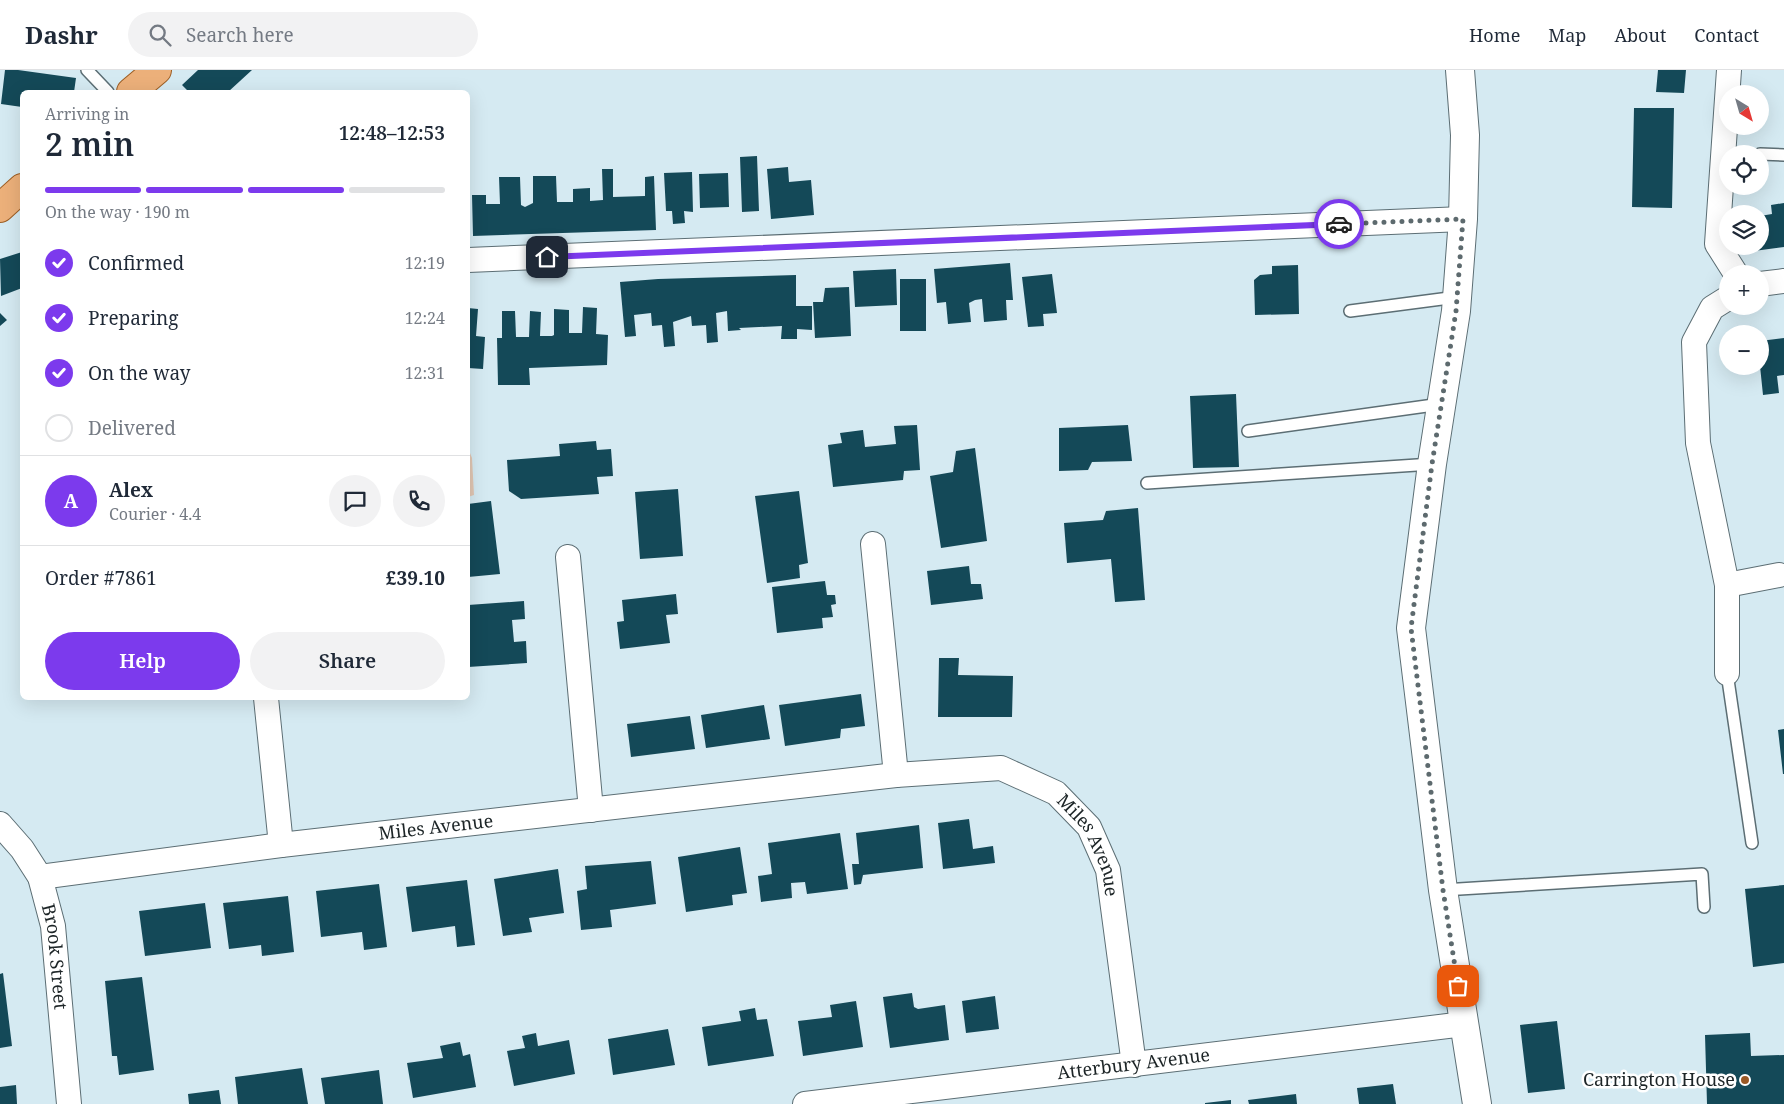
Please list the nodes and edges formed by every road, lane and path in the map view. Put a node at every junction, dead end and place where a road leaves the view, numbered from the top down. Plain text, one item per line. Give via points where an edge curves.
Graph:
1 (87, 70) edge
2 (157, 70) edge
3 (1460, 70) edge
4 (1729, 70) edge
5 (106, 90) edge
6 (133, 90) edge
7 (1733, 145) edge
8 (1769, 154) edge
9 (1784, 155) edge
10 (20, 190) edge
11 (1726, 195) edge
12 (0, 208) edge
13 (1463, 219) junction
14 (470, 260) edge
15 (1730, 265) edge
16 (1784, 281) edge
17 (1769, 283) edge
18 (1457, 297) junction
19 (1719, 304) edge
20 (1350, 311) dead end
21 (1441, 404) junction
22 (1248, 431) dead end
23 (1432, 464) junction
24 (1147, 483) dead end
25 (873, 544) dead end
26 (568, 557) dead end
27 (1779, 575) dead end
28 (1727, 585) junction
29 (1727, 673) joint
30 (266, 700) edge
31 (896, 776) junction
32 (591, 810) junction
33 (0, 824) edge
34 (1752, 843) dead end
35 (281, 844) junction
36 (40, 876) junction
37 (1443, 890) junction
38 (1704, 908) dead end
39 (1464, 1024) junction
40 (1134, 1065) junction
41 (69, 1104) edge
42 (805, 1104) edge
43 (1477, 1104) edge

1 - 5 lane
2 - 6 main road
3 - 13 street via 1465,135
4 - 7 street
8 - 9 lane
10 - 12 main road
11 - 15 street via 1717,244
13 - 14 street
13 - 18 street
16 - 17 street
18 - 20 lane
18 - 21 street
19 - 28 street via 1712,308 1694,342 1698,443
21 - 22 lane
21 - 23 street
23 - 24 lane
23 - 37 street via 1411,628
25 - 31 street
26 - 32 street
27 - 28 street
28 - 29 street
29 - 34 lane
30 - 35 street
31 - 32 street, Miles Avenue
31 - 40 street, Miles Avenue via 1001,768 1056,793 1089,827 1108,870
32 - 35 street, Miles Avenue
33 - 36 street, Brook Street
35 - 36 street, Miles Avenue
36 - 41 street, Brook Street via 53,926
37 - 38 lane via 1702,874
37 - 39 street
39 - 40 street, Atterbury Avenue
39 - 43 street
40 - 42 street, Atterbury Avenue

